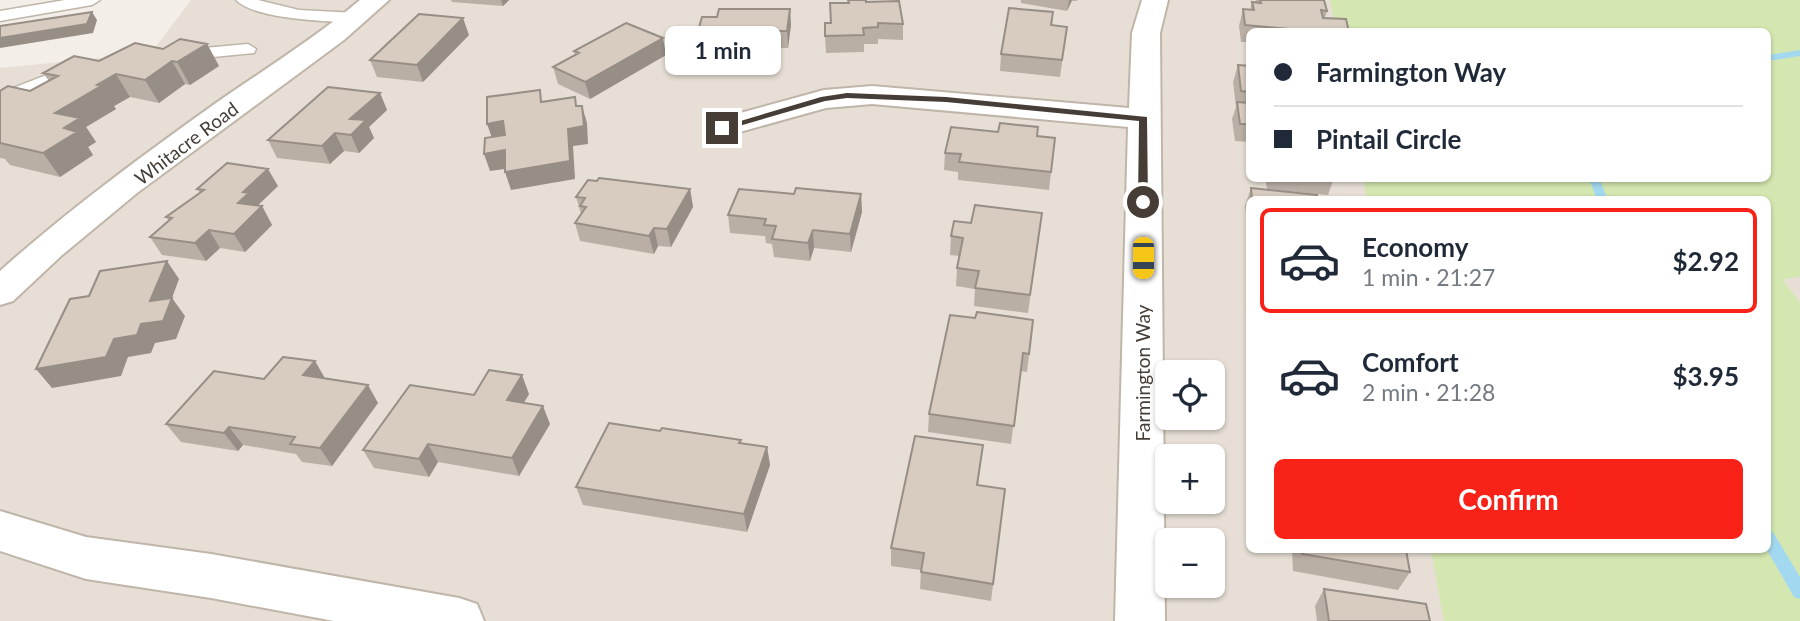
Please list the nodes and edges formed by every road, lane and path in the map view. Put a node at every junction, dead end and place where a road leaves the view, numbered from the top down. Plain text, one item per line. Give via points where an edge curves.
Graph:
1 (92, 0) edge
2 (244, 0) edge
3 (1154, 0) edge
4 (366, 9) edge
5 (0, 16) edge
6 (248, 49) dead end
7 (169, 56) edge
8 (97, 64) edge
9 (0, 99) edge
10 (1144, 119) junction
11 (722, 128) dead end
12 (0, 292) edge
13 (0, 531) edge
14 (459, 621) edge
15 (1140, 621) edge

1 - 5 lane
2 - 4 lane via 291,14
3 - 10 street, Farmington Way via 1146,33
4 - 12 street, Whitacre Road via 320,48 194,134 37,257
6 - 7 lane
8 - 9 lane
10 - 11 street via 859,95 824,99
10 - 15 street, Farmington Way
13 - 14 street via 86,558

